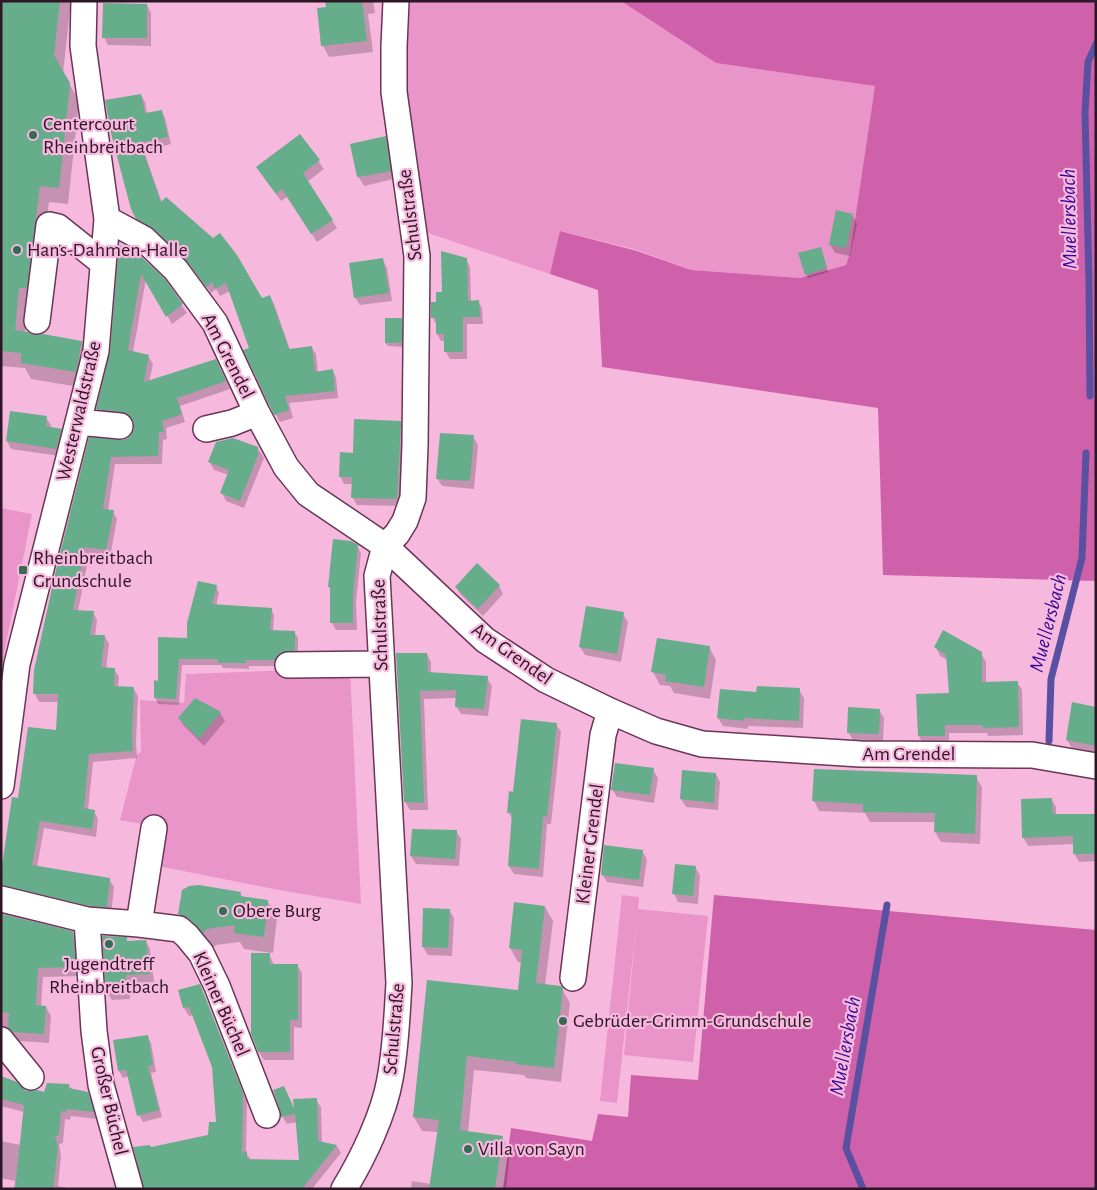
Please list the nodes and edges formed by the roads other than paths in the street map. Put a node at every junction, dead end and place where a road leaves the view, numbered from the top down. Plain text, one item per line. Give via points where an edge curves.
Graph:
1 (84, 1) edge
2 (396, 1) edge
3 (107, 219) junction
4 (104, 264) junction
5 (37, 321) dead end
6 (257, 413) junction
7 (78, 422) junction
8 (120, 426) dead end
9 (206, 429) dead end
10 (385, 546) junction
11 (380, 664) junction
12 (288, 665) dead end
13 (610, 711) junction
14 (1096, 766) edge
15 (1, 786) edge
16 (154, 828) dead end
17 (1, 899) edge
18 (87, 920) junction
19 (139, 924) junction
20 (573, 978) dead end
21 (1, 1040) edge
22 (31, 1076) dead end
23 (267, 1115) dead end
24 (130, 1189) edge
25 (344, 1189) edge

1 - 3 street, Westerwaldstraße via 83,46
2 - 10 street, Schulstraße via 394,92 417,256 415,444 413,498 405,521
3 - 4 street, Westerwaldstraße
3 - 6 street, Am Grendel via 144,239 176,270 215,323
4 - 5 street via 58,227 49,225
4 - 7 street, Westerwaldstraße via 96,351
6 - 9 street
6 - 10 street, Am Grendel via 286,467 308,494
7 - 8 street
7 - 15 street, Westerwaldstraße via 17,664
10 - 11 street, Schulstraße via 377,576
10 - 13 street, Am Grendel via 485,640 546,680
11 - 12 street
11 - 25 street, Schulstraße via 399,968 395,1045 380,1116
13 - 14 street, Am Grendel via 702,744 860,754 1032,755
13 - 20 street, Kleiner Grendel via 603,735
16 - 19 street
17 - 18 street
18 - 19 street, Kleiner Büchel
18 - 24 street, Großer Büchel via 101,1085
19 - 23 street, Kleiner Büchel via 179,929 202,953
21 - 22 street

